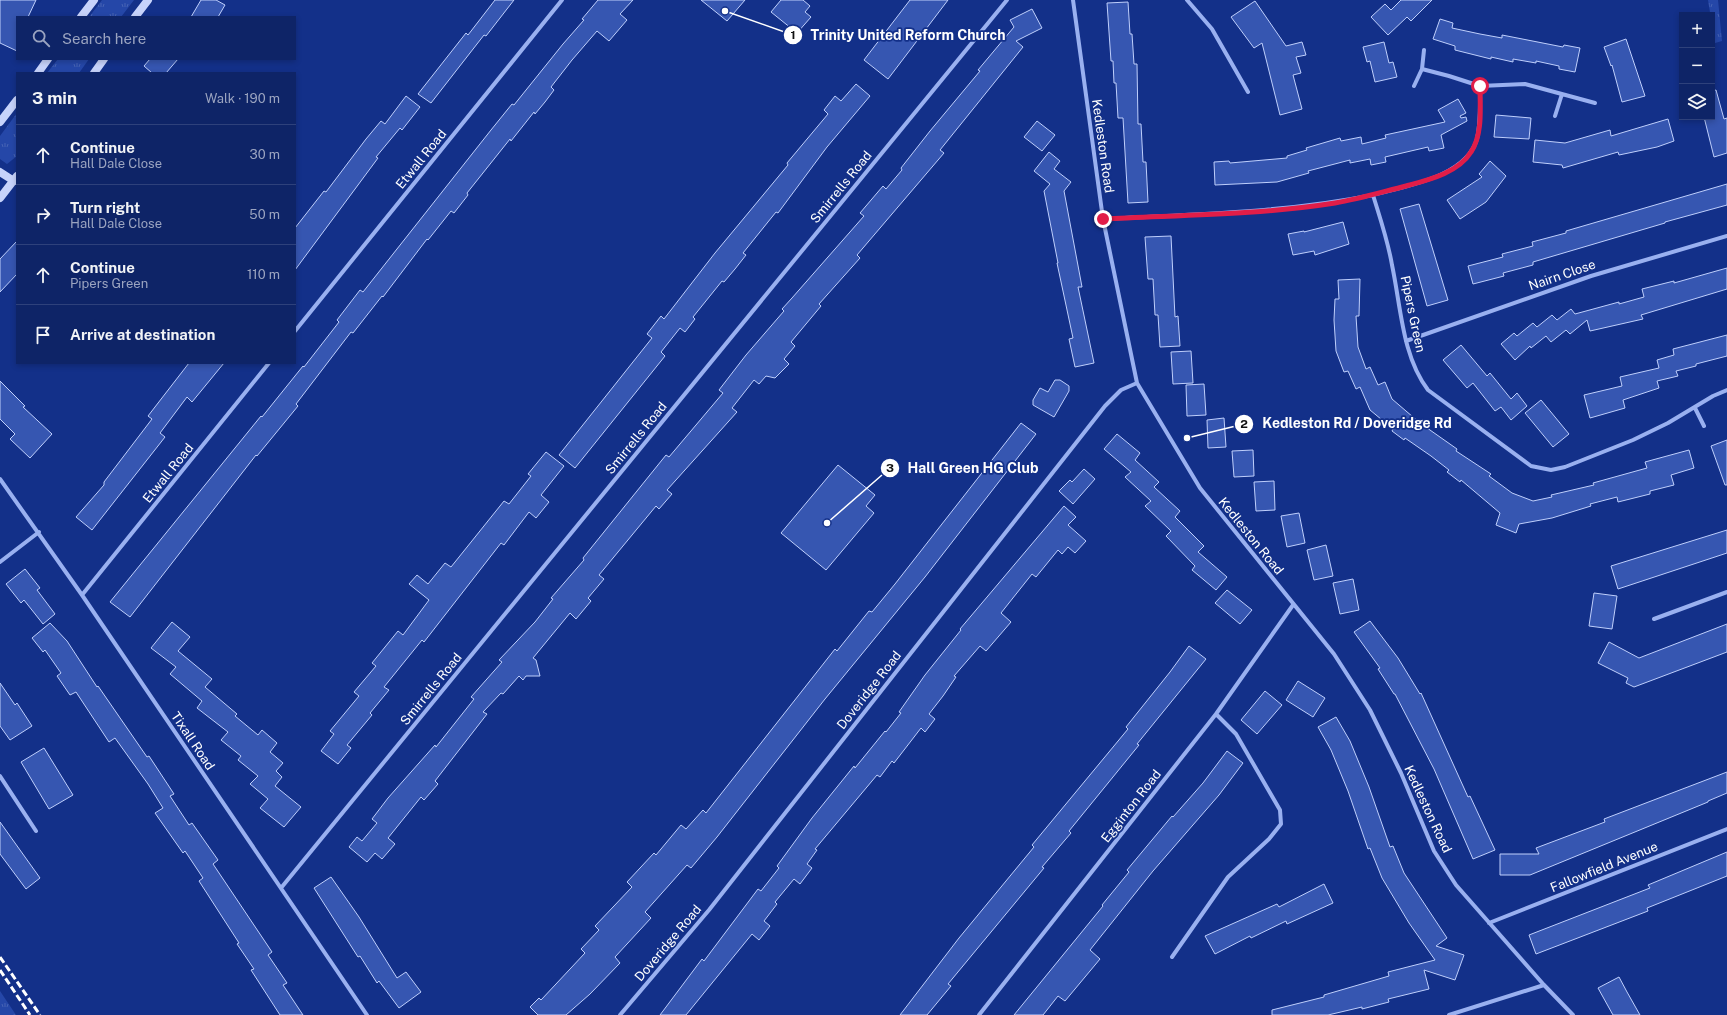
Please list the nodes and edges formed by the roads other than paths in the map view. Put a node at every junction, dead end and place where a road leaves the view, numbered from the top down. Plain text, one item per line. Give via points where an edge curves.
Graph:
1 (94, 0) edge
2 (148, 0) edge
3 (562, 0) edge
4 (1007, 0) edge
5 (1073, 0) edge
6 (1187, 0) edge
7 (82, 16) edge
8 (136, 16) edge
9 (1424, 50) dead end
10 (47, 60) edge
11 (103, 60) edge
12 (1422, 69) junction
13 (39, 72) edge
14 (95, 72) edge
15 (1414, 86) dead end
16 (1480, 86) junction
17 (1248, 92) dead end
18 (1562, 94) junction
19 (16, 101) edge
20 (1595, 103) dead end
21 (1555, 116) dead end
22 (0, 122) edge
23 (0, 172) edge
24 (15, 178) edge
25 (1373, 195) junction
26 (0, 198) edge
27 (1103, 219) junction
28 (1727, 236) edge
29 (296, 330) edge
30 (1406, 341) junction
31 (268, 364) edge
32 (1137, 384) junction
33 (1727, 390) edge
34 (1694, 408) junction
35 (1704, 426) dead end
36 (0, 479) edge
37 (39, 532) junction
38 (0, 562) edge
39 (1727, 592) edge
40 (82, 595) junction
41 (1293, 605) junction
42 (1654, 619) dead end
43 (1216, 714) junction
44 (0, 776) edge
45 (1727, 829) edge
46 (36, 831) dead end
47 (281, 888) junction
48 (1488, 923) junction
49 (1172, 957) dead end
50 (1544, 985) junction
51 (367, 1015) edge
52 (620, 1015) edge
53 (979, 1015) edge
54 (1449, 1015) edge
55 (1574, 1015) edge

1 - 7 street
2 - 8 street
3 - 29 street, Etwall Road
4 - 47 street, Smirrells Road
5 - 27 street, Kedleston Road
6 - 17 street via 1212,29
9 - 12 street
10 - 13 street
11 - 14 street
12 - 15 street
12 - 16 street
16 - 18 street via 1525,84
16 - 25 street via 1480,114 1477,138 1472,152 1439,176
18 - 20 street
18 - 21 street
19 - 22 street
23 - 24 street
24 - 26 street
25 - 27 street via 1336,203 1281,209
25 - 30 street, Pipers Green via 1388,243
27 - 32 street, Kedleston Road
28 - 30 street, Nairn Close via 1591,276
30 - 34 street, Pipers Green via 1419,378 1428,390 1531,466 1542,470 1565,467 1633,440
31 - 40 street, Etwall Road
32 - 41 street, Kedleston Road via 1200,488
32 - 52 street, Doveridge Road via 1120,390 1104,406 714,904
33 - 34 street, Pipers Green
34 - 35 street
36 - 37 street, Tixall Road
37 - 38 street
37 - 40 street, Tixall Road
39 - 42 street
40 - 47 street, Tixall Road
41 - 43 street, Egginton Road
41 - 48 street, Kedleston Road via 1334,654 1370,710 1401,773 1434,850 1456,885
43 - 49 street via 1236,734 1248,754 1280,810 1281,824 1269,839 1228,876
43 - 53 street, Egginton Road
44 - 46 street
45 - 48 street, Fallowfield Avenue
47 - 51 street, Tixall Road
48 - 50 street, Kedleston Road
50 - 54 street
50 - 55 street, Kedleston Road

